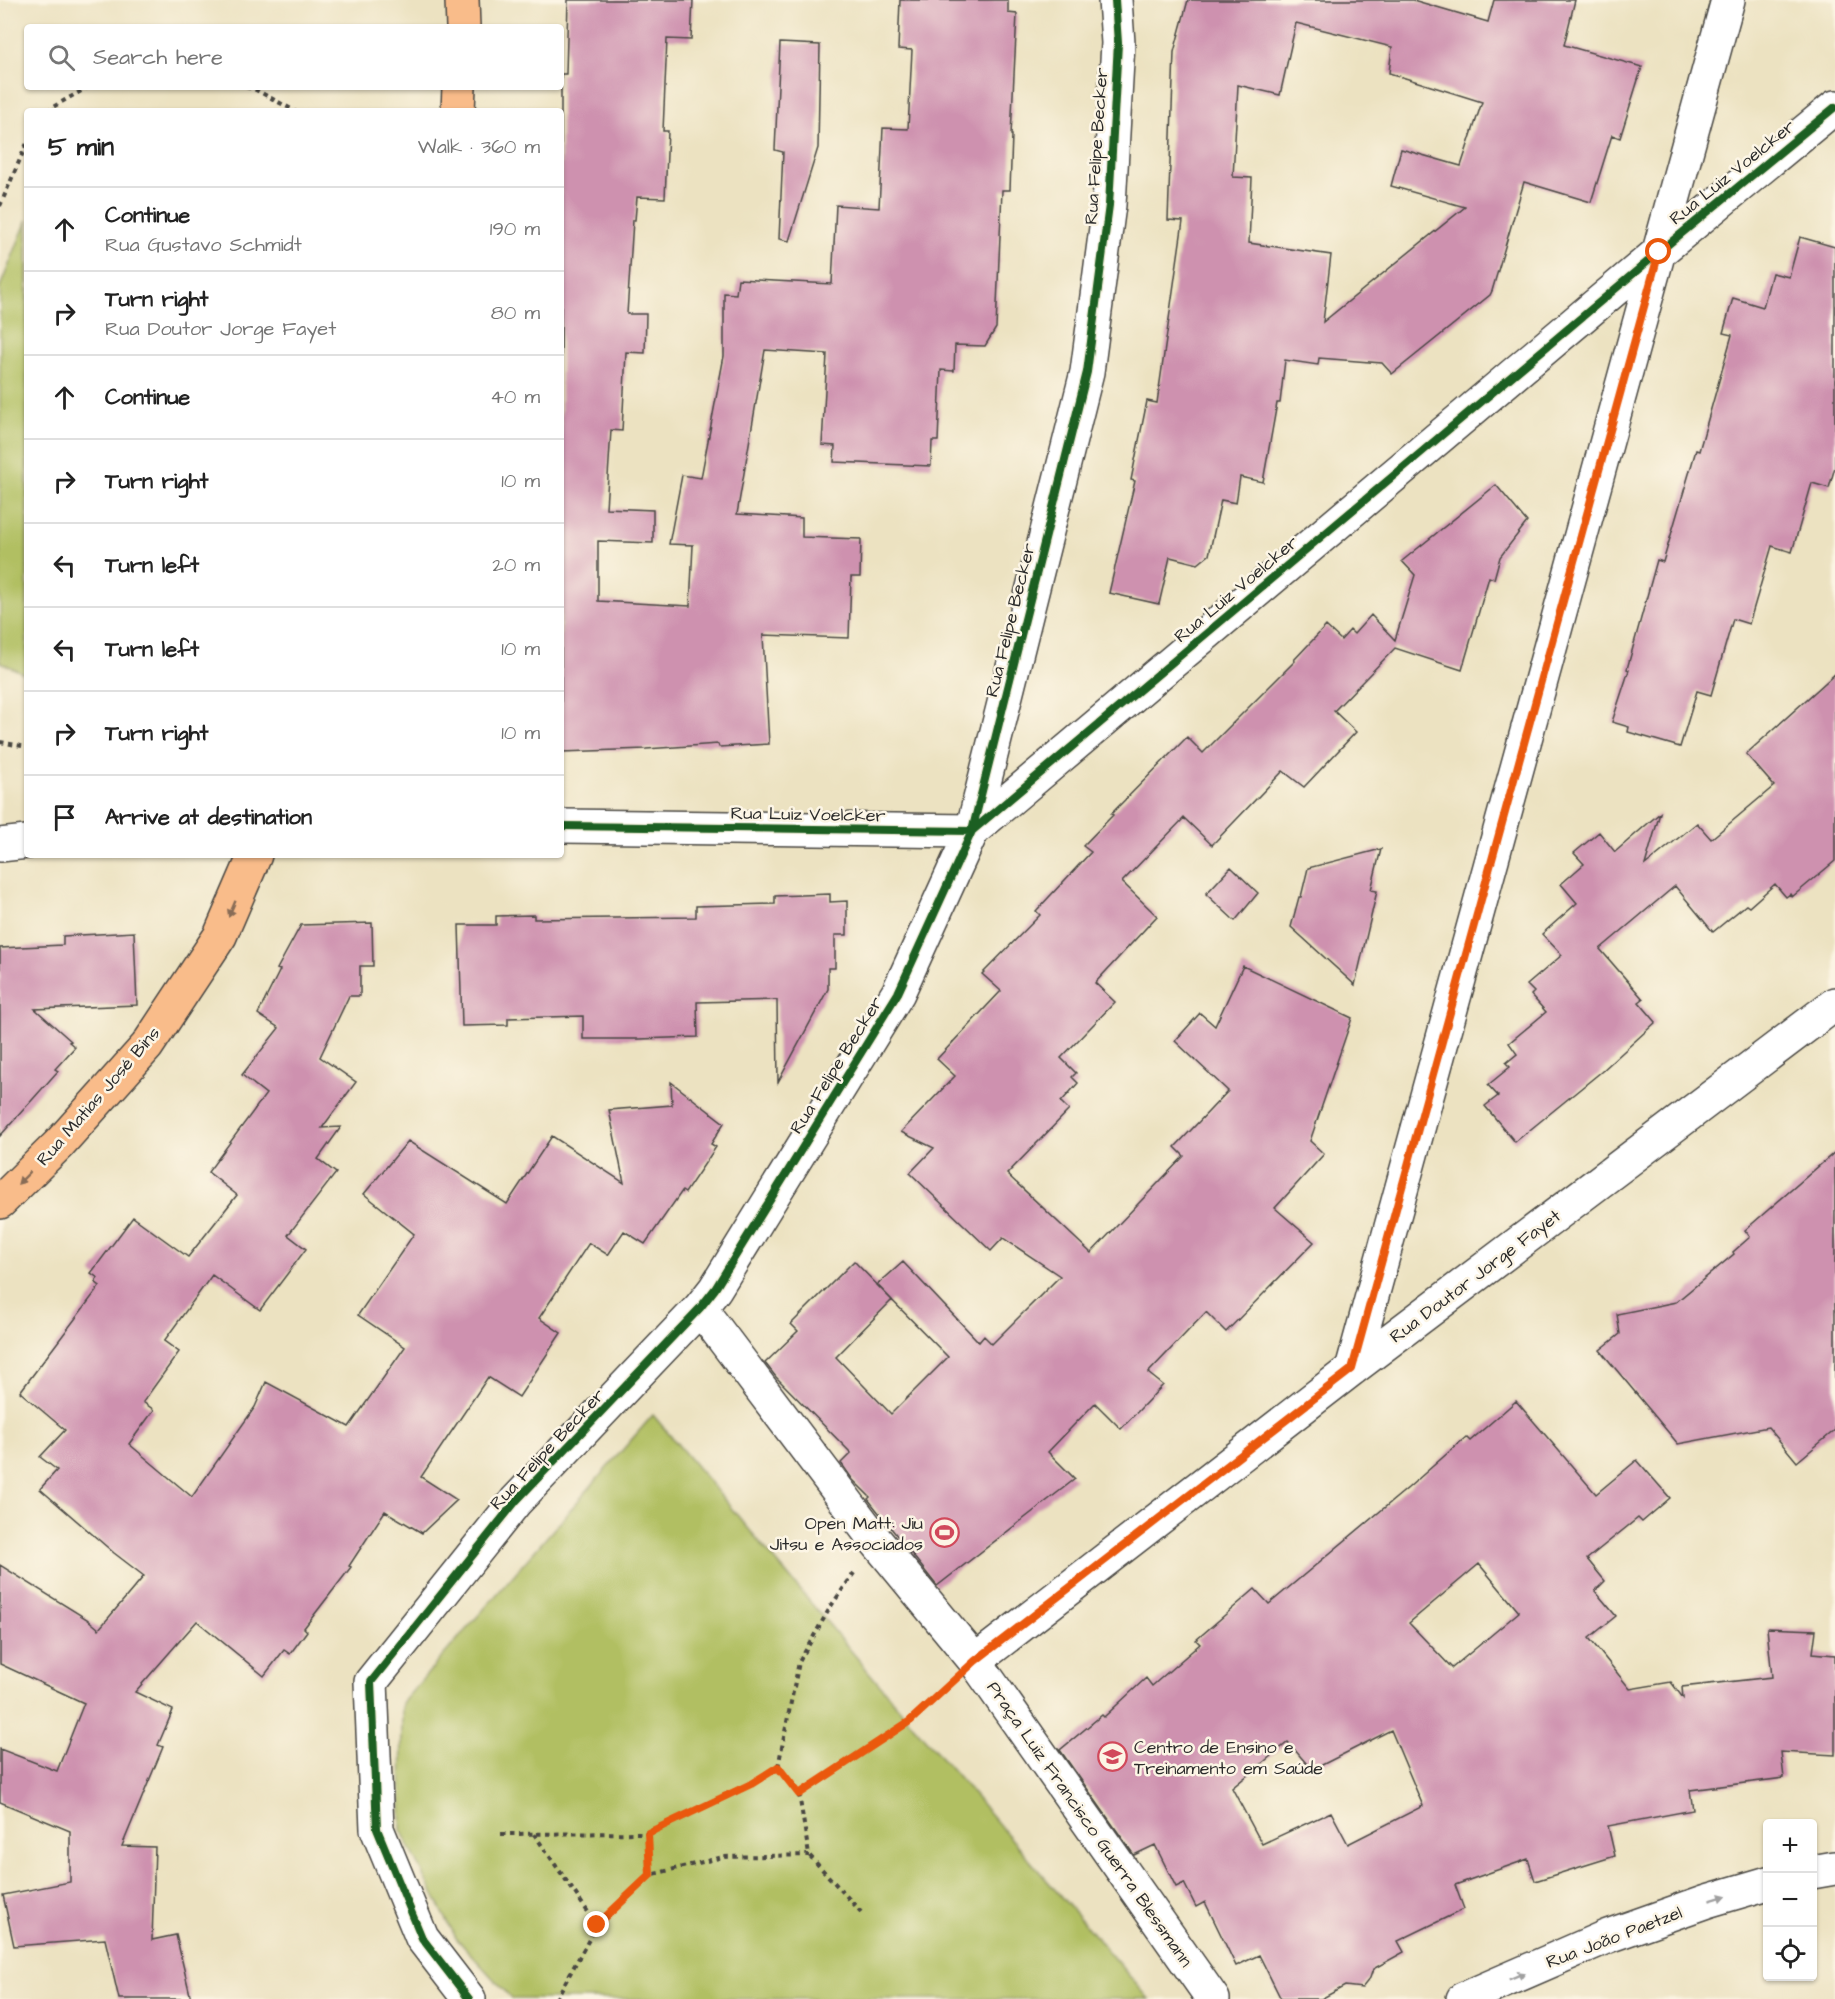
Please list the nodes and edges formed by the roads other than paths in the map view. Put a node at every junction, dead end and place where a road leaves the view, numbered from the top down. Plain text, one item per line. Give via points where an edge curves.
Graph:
1 (462, 0) edge
2 (1115, 0) edge
3 (1728, 0) edge
4 (463, 24) edge
5 (459, 90) edge
6 (1835, 107) edge
7 (458, 108) edge
8 (1659, 252) junction
9 (564, 826) edge
10 (972, 831) junction
11 (24, 842) edge
12 (0, 844) edge
13 (254, 858) edge
14 (1835, 1004) edge
15 (0, 1202) edge
16 (700, 1308) junction
17 (1352, 1369) junction
18 (975, 1661) junction
19 (1835, 1868) edge
20 (1817, 1871) edge
21 (1763, 1884) edge
22 (469, 1999) edge
23 (1213, 1999) edge
24 (1463, 1999) edge

1 - 4 main road
2 - 10 street, Rua Felipe Becker via 1118,43 1109,205 1087,372
3 - 8 street
5 - 7 main road
6 - 8 street, Rua Luiz Voelcker
8 - 10 street, Rua Luiz Voelcker
8 - 17 street
9 - 10 street, Rua Luiz Voelcker
10 - 16 street, Rua Felipe Becker via 898,993
11 - 12 street
13 -> 15 main road, Rua Matias José Bins via 220,936 147,1046 59,1144
14 - 17 street, Rua Doutor Jorge Fayet
16 - 18 street, Praça Luiz Francisco Guerra Blessmann via 876,1541
16 - 22 street, Rua Felipe Becker via 516,1501 371,1682 377,1829 422,1938
17 - 18 street, Rua Doutor Jorge Fayet
18 - 23 street, Praça Luiz Francisco Guerra Blessmann
19 - 20 street
24 -> 21 street, Rua João Paetzel via 1608,1936

